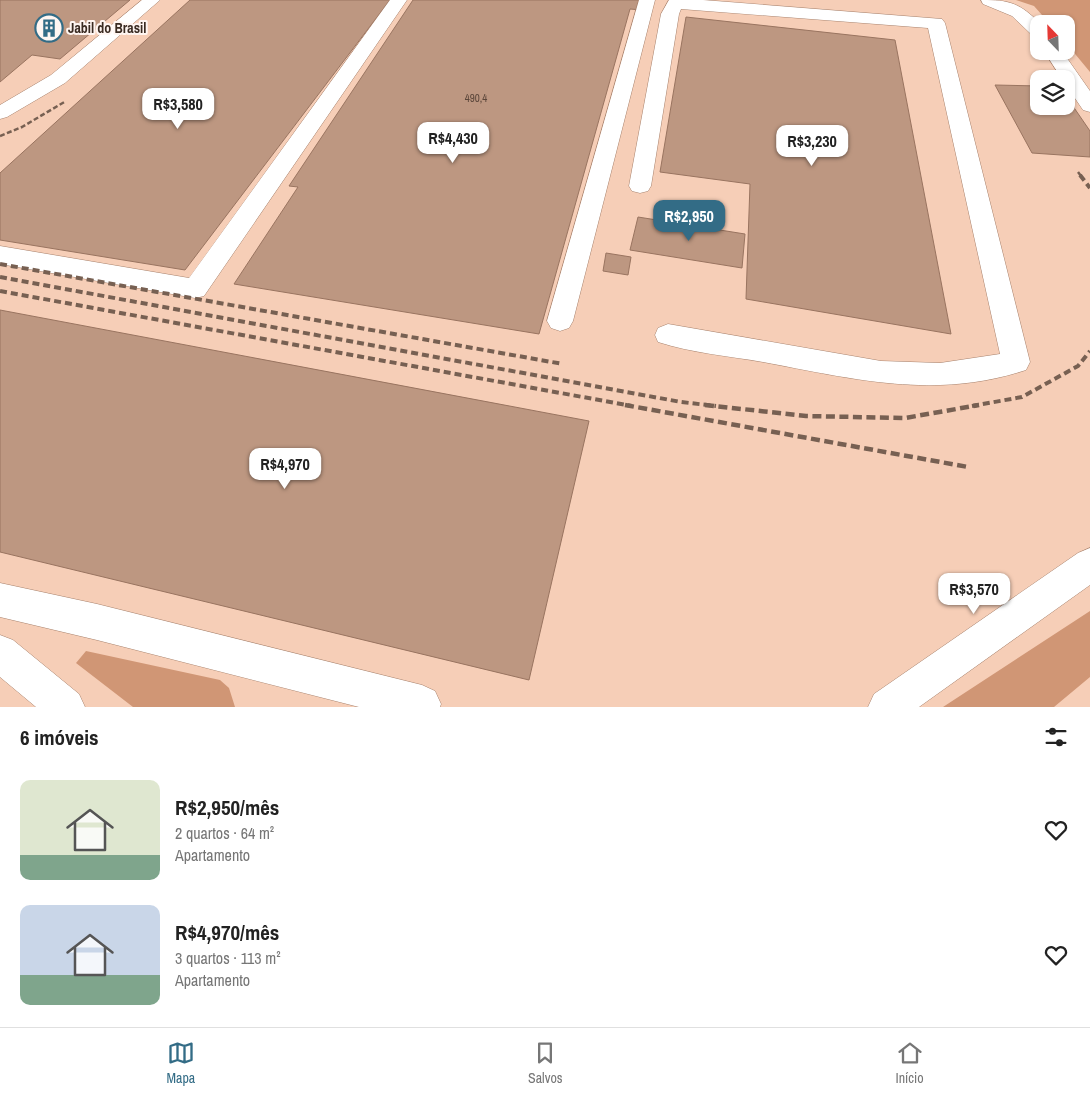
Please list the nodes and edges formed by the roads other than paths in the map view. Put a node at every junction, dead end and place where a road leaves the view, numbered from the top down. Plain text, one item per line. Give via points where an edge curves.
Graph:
1 (152, 0) edge
2 (399, 0) edge
3 (647, 0) edge
4 (988, 0) edge
5 (676, 1) edge
6 (1030, 23) edge
7 (1059, 60) edge
8 (1090, 106) edge
9 (0, 112) edge
10 (640, 186) dead end
11 (0, 255) edge
12 (560, 321) dead end
13 (668, 335) dead end
14 (1090, 565) edge
15 (0, 600) edge
16 (0, 653) edge
17 (66, 707) edge
18 (421, 707) edge
19 (886, 707) edge

1 - 9 main road via 58,79
2 - 11 main road via 195,289
3 - 12 main road
4 - 6 main road via 1018,12
5 - 10 main road via 670,14
5 - 13 main road via 936,23 1016,362 940,375 881,372
7 - 8 main road
14 - 19 main road
15 - 18 main road via 422,704
16 - 17 main road

